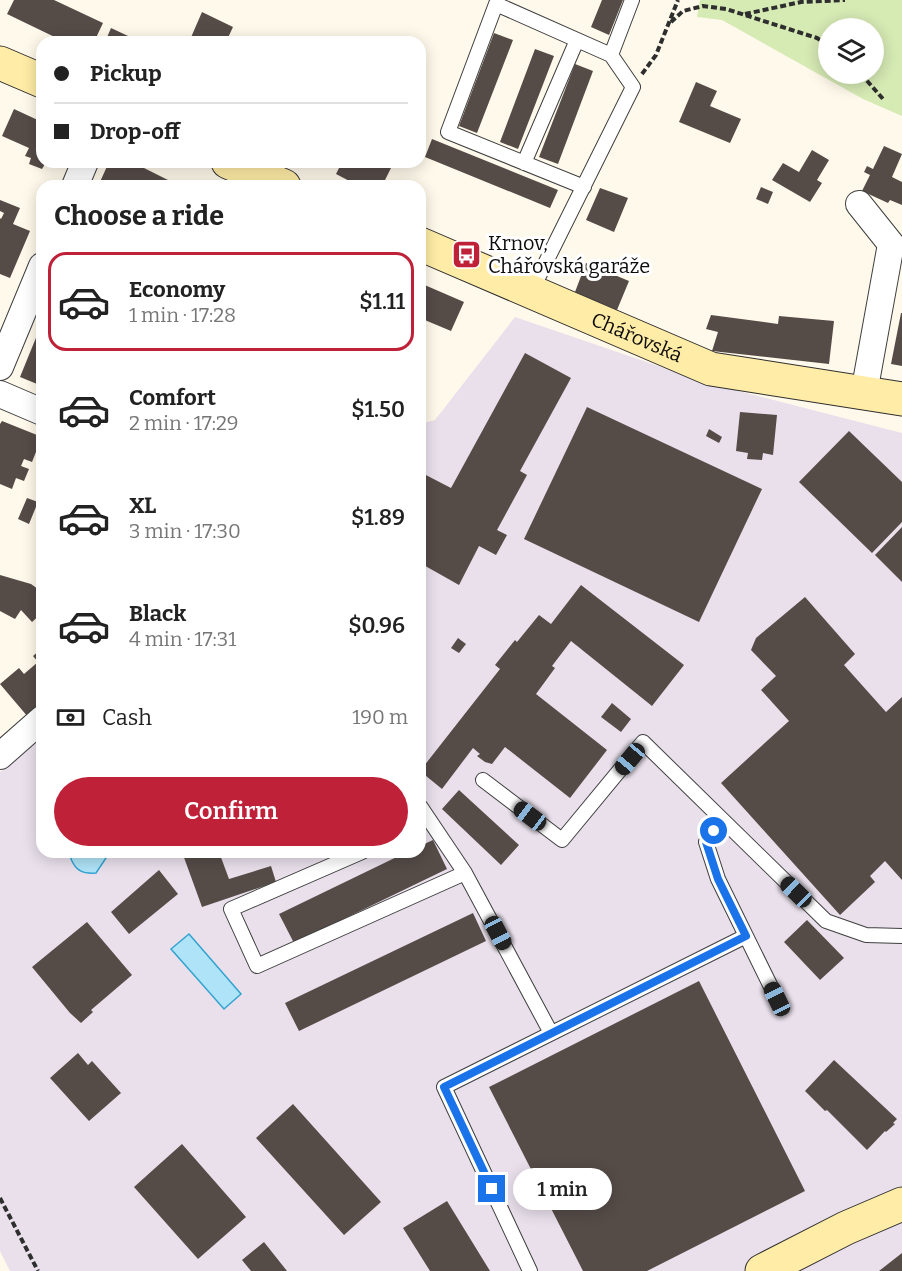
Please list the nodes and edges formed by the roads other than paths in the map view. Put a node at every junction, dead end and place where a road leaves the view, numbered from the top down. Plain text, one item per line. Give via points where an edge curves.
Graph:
1 (632, 0) edge
2 (577, 40) junction
3 (610, 55) junction
4 (0, 63) edge
5 (36, 78) edge
6 (524, 163) junction
7 (242, 168) edge
8 (270, 180) edge
9 (584, 186) junction
10 (859, 204) dead end
11 (426, 247) edge
12 (896, 250) edge
13 (36, 280) edge
14 (531, 292) junction
15 (0, 367) edge
16 (864, 393) junction
17 (0, 394) edge
18 (902, 399) edge
19 (36, 409) edge
20 (36, 724) edge
21 (0, 756) edge
22 (483, 780) dead end
23 (721, 820) junction
24 (426, 824) edge
25 (348, 858) edge
26 (465, 873) junction
27 (746, 936) junction
28 (902, 936) edge
29 (777, 999) dead end
30 (551, 1033) junction
31 (902, 1204) edge
32 (531, 1271) edge
33 (762, 1271) edge

1 - 3 lane
2 - 3 lane
2 - 6 lane
2 - 6 lane via 496,4 448,132
3 - 9 lane via 633,87
4 - 5 street
6 - 9 lane
7 - 8 street
9 - 14 lane
10 - 12 street
11 - 14 street, Chářovská
12 - 16 street
13 - 15 street
14 - 16 street, Chářovská via 711,369
16 - 18 street, Chářovská
17 - 19 street
20 - 21 street
22 - 23 lane via 562,840 644,742
23 - 27 lane via 706,842 718,879
23 - 28 lane via 826,921 866,935
24 - 26 lane
25 - 26 lane via 231,909 257,966
26 - 30 lane
27 - 29 lane
27 - 30 lane
30 - 32 lane via 444,1087
31 - 33 street

